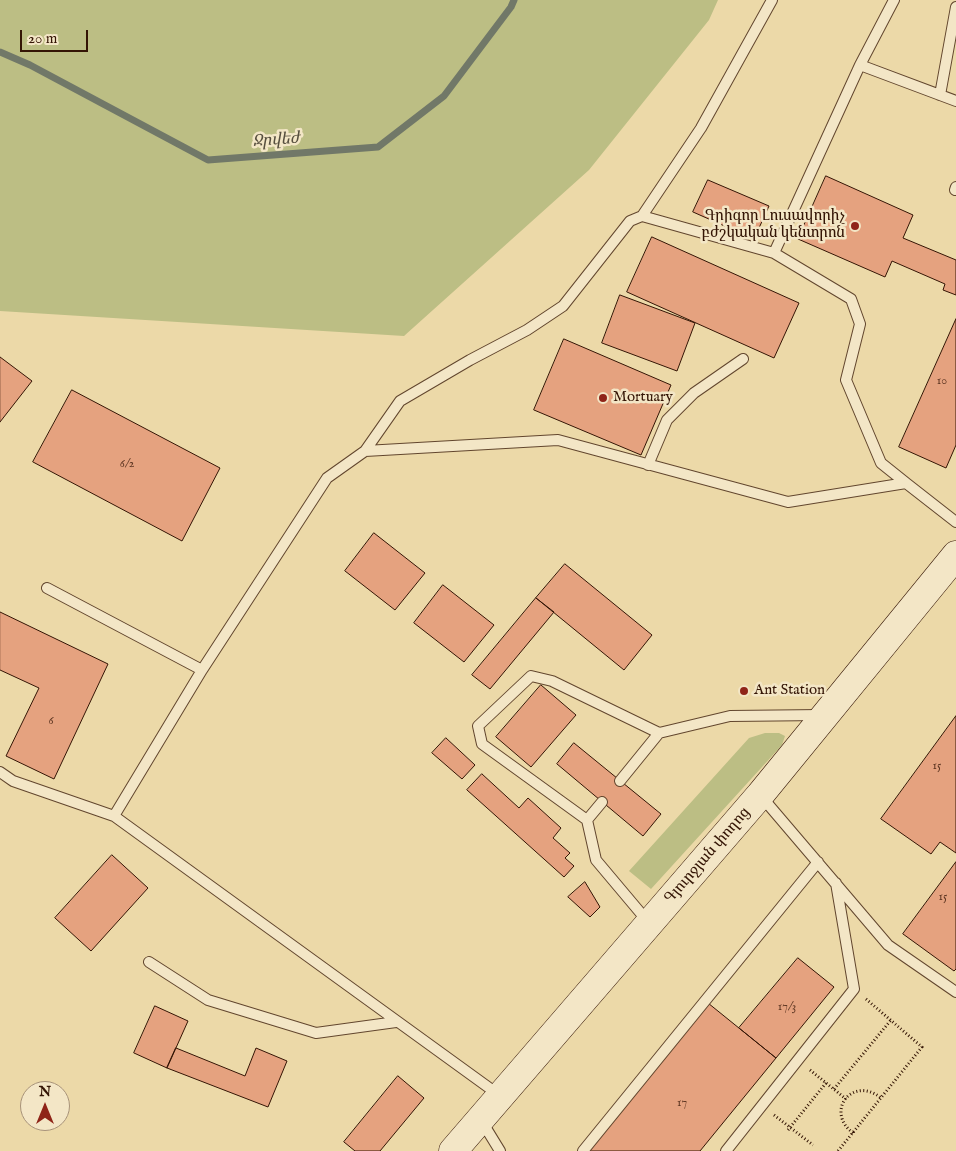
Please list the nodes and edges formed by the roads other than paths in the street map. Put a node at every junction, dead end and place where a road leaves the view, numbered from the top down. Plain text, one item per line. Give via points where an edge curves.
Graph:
1 (772, 0) edge
2 (894, 0) edge
3 (956, 7) edge
4 (860, 65) junction
5 (940, 95) junction
6 (956, 101) edge
7 (642, 216) junction
8 (774, 253) junction
9 (743, 359) dead end
10 (365, 451) junction
11 (648, 465) junction
12 (906, 483) junction
13 (954, 517) edge
14 (956, 554) edge
15 (47, 588) dead end
16 (202, 670) junction
17 (828, 715) junction
18 (658, 734) junction
19 (0, 772) edge
20 (620, 781) dead end
21 (760, 796) junction
22 (602, 802) dead end
23 (114, 816) junction
24 (587, 820) junction
25 (818, 862) junction
26 (836, 883) junction
27 (649, 923) junction
28 (149, 962) dead end
29 (956, 992) edge
30 (396, 1022) junction
31 (500, 1095) junction
32 (480, 1119) junction
33 (453, 1151) edge
34 (500, 1151) edge
35 (583, 1151) edge
36 (726, 1151) edge

1 - 7 lane via 701,128
2 - 4 lane
3 - 5 lane
4 - 5 lane
4 - 8 lane
5 - 6 lane
7 - 8 lane
7 - 10 lane via 630,221 563,306 527,330 400,401
8 - 12 lane via 851,299 860,324 846,380 881,463
9 - 11 lane via 694,393 667,420
10 - 11 lane via 558,440
10 - 16 lane via 327,478
11 - 12 lane via 788,502
12 - 13 lane
14 - 17 main road, Գյուրջյան փողոց
15 - 16 lane
16 - 23 lane
17 - 18 lane via 730,716
17 - 21 main road, Գյուրջյան փողոց
18 - 20 lane
18 - 24 lane via 552,681 531,676 478,726 482,744
19 - 23 lane via 12,781
21 - 25 lane
21 - 27 main road, Գյուրջյան փողոց
22 - 24 lane
23 - 30 lane
24 - 27 lane via 596,860
25 - 26 lane
25 - 35 lane
26 - 29 lane via 888,945
26 - 36 lane via 854,989
27 - 31 main road, Գյուրջյան փողոց
28 - 30 lane via 208,1000 316,1033
30 - 31 lane
31 - 32 main road, Գյուրջյան փողոց
32 - 33 main road, Գյուրջյան փողոց
32 - 34 lane

